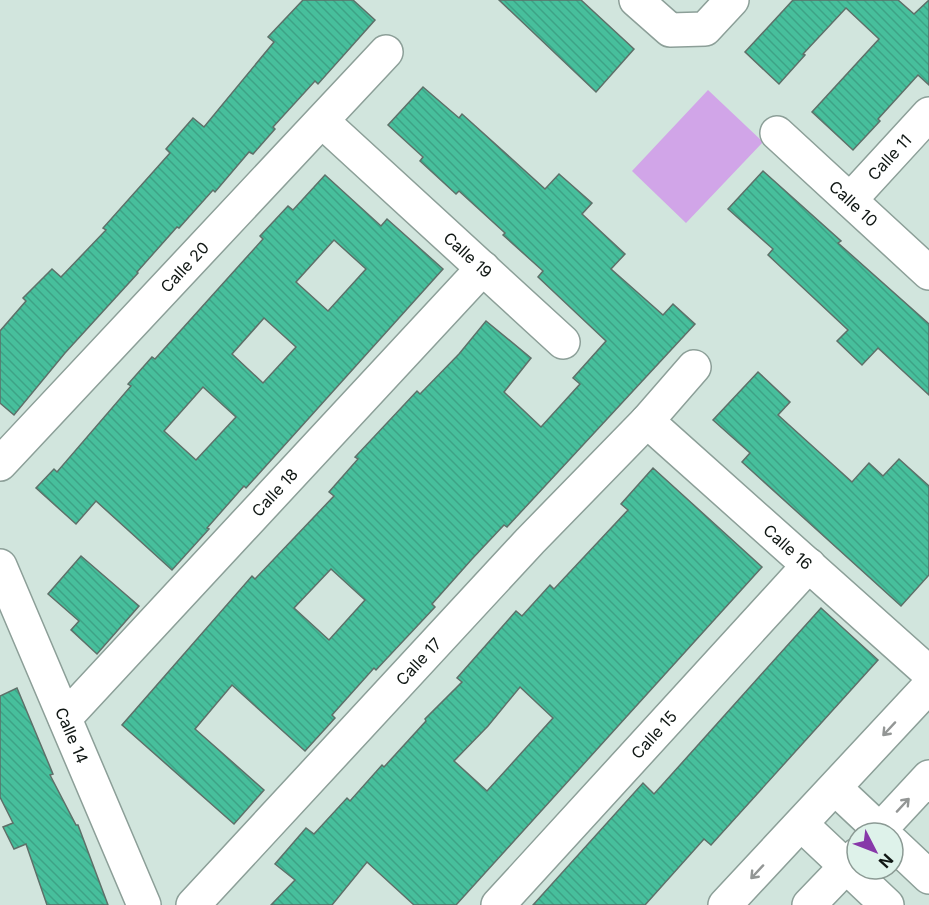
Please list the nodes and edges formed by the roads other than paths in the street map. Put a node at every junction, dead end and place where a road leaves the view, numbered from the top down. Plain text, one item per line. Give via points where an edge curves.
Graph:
1 (636, 0) edge
2 (732, 0) edge
3 (386, 52) dead end
4 (929, 114) edge
5 (322, 121) junction
6 (777, 133) dead end
7 (850, 200) junction
8 (483, 268) junction
9 (929, 273) edge
10 (563, 342) dead end
11 (694, 367) dead end
12 (647, 421) junction
13 (0, 464) edge
14 (809, 565) junction
15 (0, 566) edge
16 (929, 673) edge
17 (929, 686) edge
18 (65, 718) junction
19 (929, 777) edge
20 (835, 788) junction
21 (869, 821) edge
22 (894, 821) edge
23 (801, 824) junction
24 (905, 855) edge
25 (845, 856) edge
26 (845, 866) edge
27 (929, 877) edge
28 (867, 881) edge
29 (144, 905) edge
30 (192, 905) edge
31 (498, 905) edge
32 (725, 905) edge
33 (809, 905) edge
34 (886, 905) edge

1 - 2 street via 669,30 705,29
3 - 5 street, Calle 20
4 - 7 street, Calle 11
5 - 8 street, Calle 19
5 - 13 street, Calle 20
6 - 7 street, Calle 10
7 - 9 street, Calle 10
8 - 10 street, Calle 19
8 - 18 street, Calle 18
11 - 12 street
12 - 14 street, Calle 16
12 - 30 street, Calle 17 via 530,541
14 - 16 street, Calle 16
14 - 31 street, Calle 15
15 - 18 street, Calle 14
17 -> 20 street
18 - 29 street, Calle 14
22 -> 19 street
20 - 21 street
20 - 23 street
23 - 25 street
23 -> 32 street
24 - 27 street
26 - 33 street
28 - 34 street

